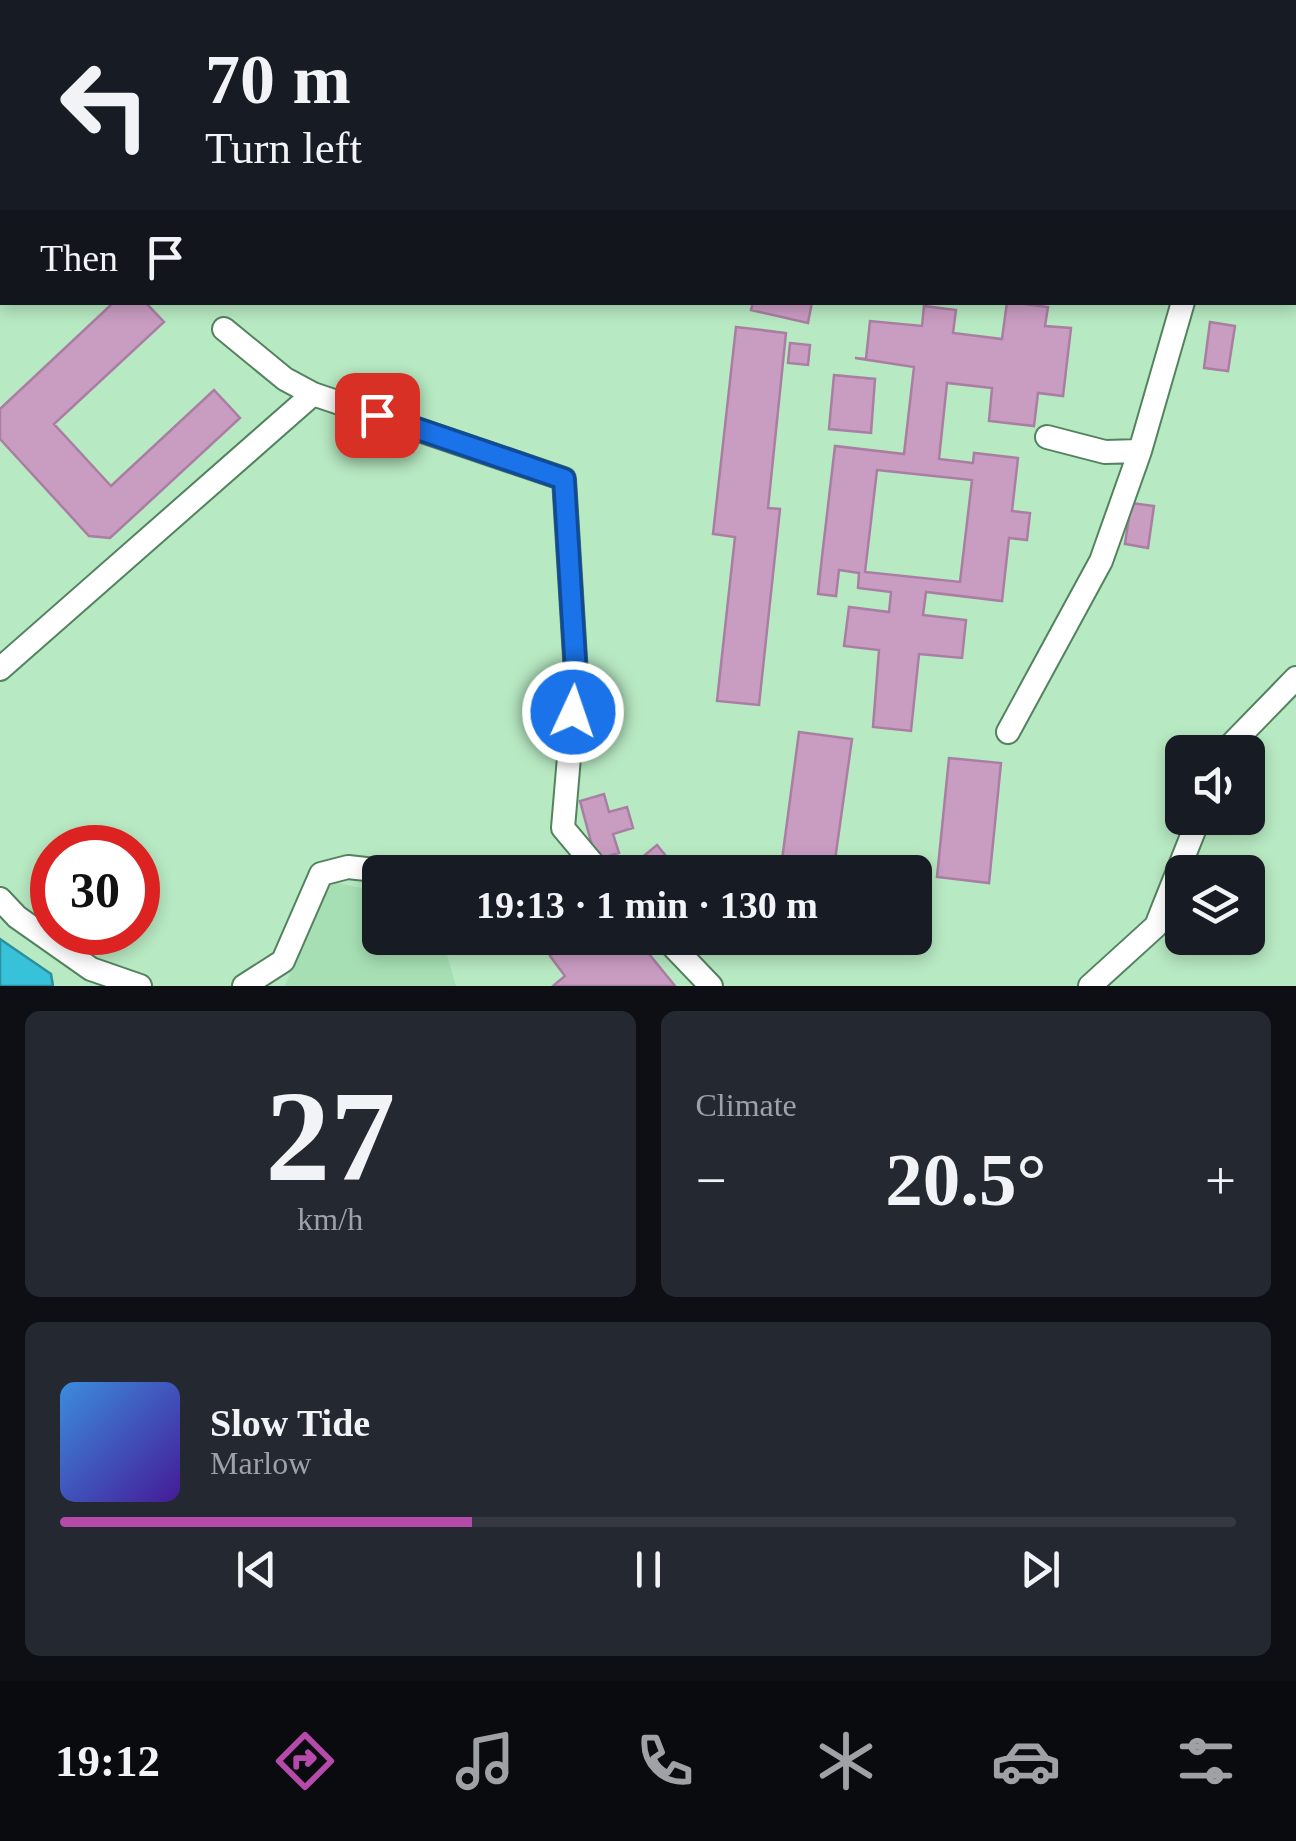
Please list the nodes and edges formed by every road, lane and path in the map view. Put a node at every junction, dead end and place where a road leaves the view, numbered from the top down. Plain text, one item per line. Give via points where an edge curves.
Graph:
1 (1182, 305) edge
2 (224, 329) dead end
3 (313, 394) junction
4 (1046, 438) dead end
5 (1140, 450) junction
6 (0, 669) edge
7 (1296, 678) edge
8 (1008, 732) dead end
9 (1241, 735) edge
10 (1192, 835) edge
11 (586, 855) edge
12 (362, 868) edge
13 (0, 899) edge
14 (681, 955) edge
15 (140, 986) edge
16 (244, 986) edge
17 (711, 986) edge
18 (1090, 986) edge

1 - 5 street
2 - 3 street
3 - 6 street
3 - 11 street via 564,479 576,674 563,828
4 - 5 street via 1106,452
5 - 8 street via 1101,562
7 - 9 street
10 - 18 street via 1156,926
12 - 16 street via 321,874 283,960
13 - 15 street via 91,969
14 - 17 street

